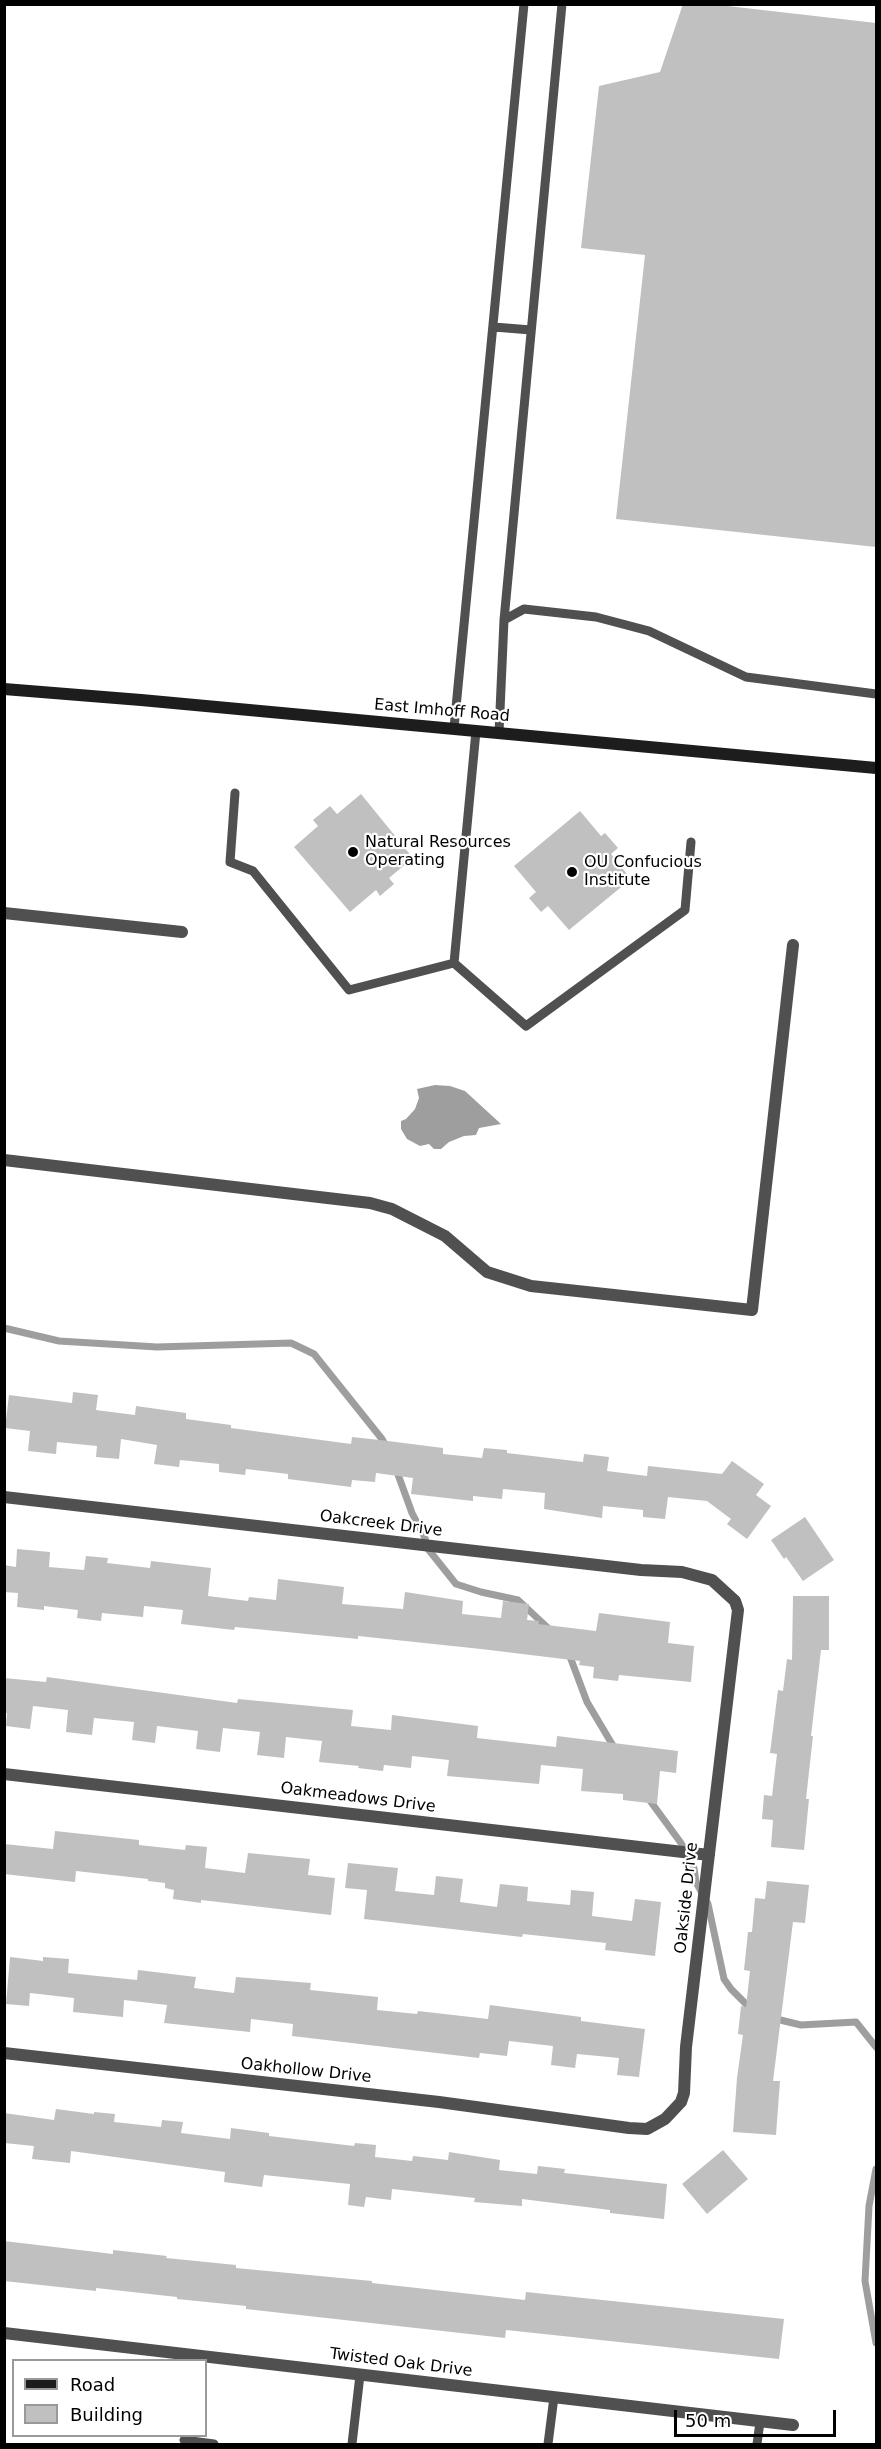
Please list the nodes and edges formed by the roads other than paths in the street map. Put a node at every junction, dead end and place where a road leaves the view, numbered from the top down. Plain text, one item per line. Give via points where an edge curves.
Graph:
1 (524, 4) edge
2 (562, 4) edge
3 (494, 327) junction
4 (531, 330) junction
5 (504, 620) junction
6 (4, 689) edge
7 (876, 694) edge
8 (454, 728) junction
9 (476, 731) junction
10 (500, 733) junction
11 (876, 768) edge
12 (235, 793) dead end
13 (691, 842) dead end
14 (4, 913) edge
15 (182, 932) dead end
16 (793, 945) dead end
17 (454, 963) junction
18 (4, 1160) edge
19 (4, 1497) edge
20 (738, 1610) joint
21 (4, 1774) edge
22 (706, 1857) junction
23 (4, 2053) edge
24 (604, 2123) joint
25 (4, 2333) edge
26 (192, 2358) edge
27 (207, 2360) edge
28 (360, 2375) junction
29 (554, 2397) junction
30 (760, 2421) junction
31 (793, 2425) dead end
32 (184, 2440) edge
33 (214, 2445) edge
34 (352, 2445) edge
35 (548, 2445) edge
36 (757, 2445) edge

1 - 3 lane
2 - 4 lane
3 - 4 lane
3 - 8 lane
4 - 5 lane
5 - 7 lane via 524,609 596,617 649,631 746,677
5 - 10 lane
6 - 8 main road, East Imhoff Road
8 - 9 main road, East Imhoff Road
9 - 10 main road, East Imhoff Road
9 - 17 lane
10 - 11 main road, East Imhoff Road
12 - 17 lane via 230,862 253,871 349,990
13 - 17 lane via 685,910 526,1026
14 - 15 street
16 - 18 street via 752,1310 531,1286 487,1272 445,1236 392,1209 370,1203
19 - 20 street, Oakcreek Drive via 698,1575 723,1588
20 - 22 street, Oakside Drive
21 - 22 street, Oakmeadows Drive
22 - 24 street, Oakside Drive via 681,2102 665,2119 647,2129
23 - 24 street, Oakhollow Drive
25 - 26 street, Twisted Oak Drive
27 - 28 street, Twisted Oak Drive
28 - 29 street, Twisted Oak Drive
28 - 34 lane
29 - 30 street, Twisted Oak Drive
29 - 35 lane
30 - 31 street, Twisted Oak Drive
30 - 36 lane
32 - 33 lane

